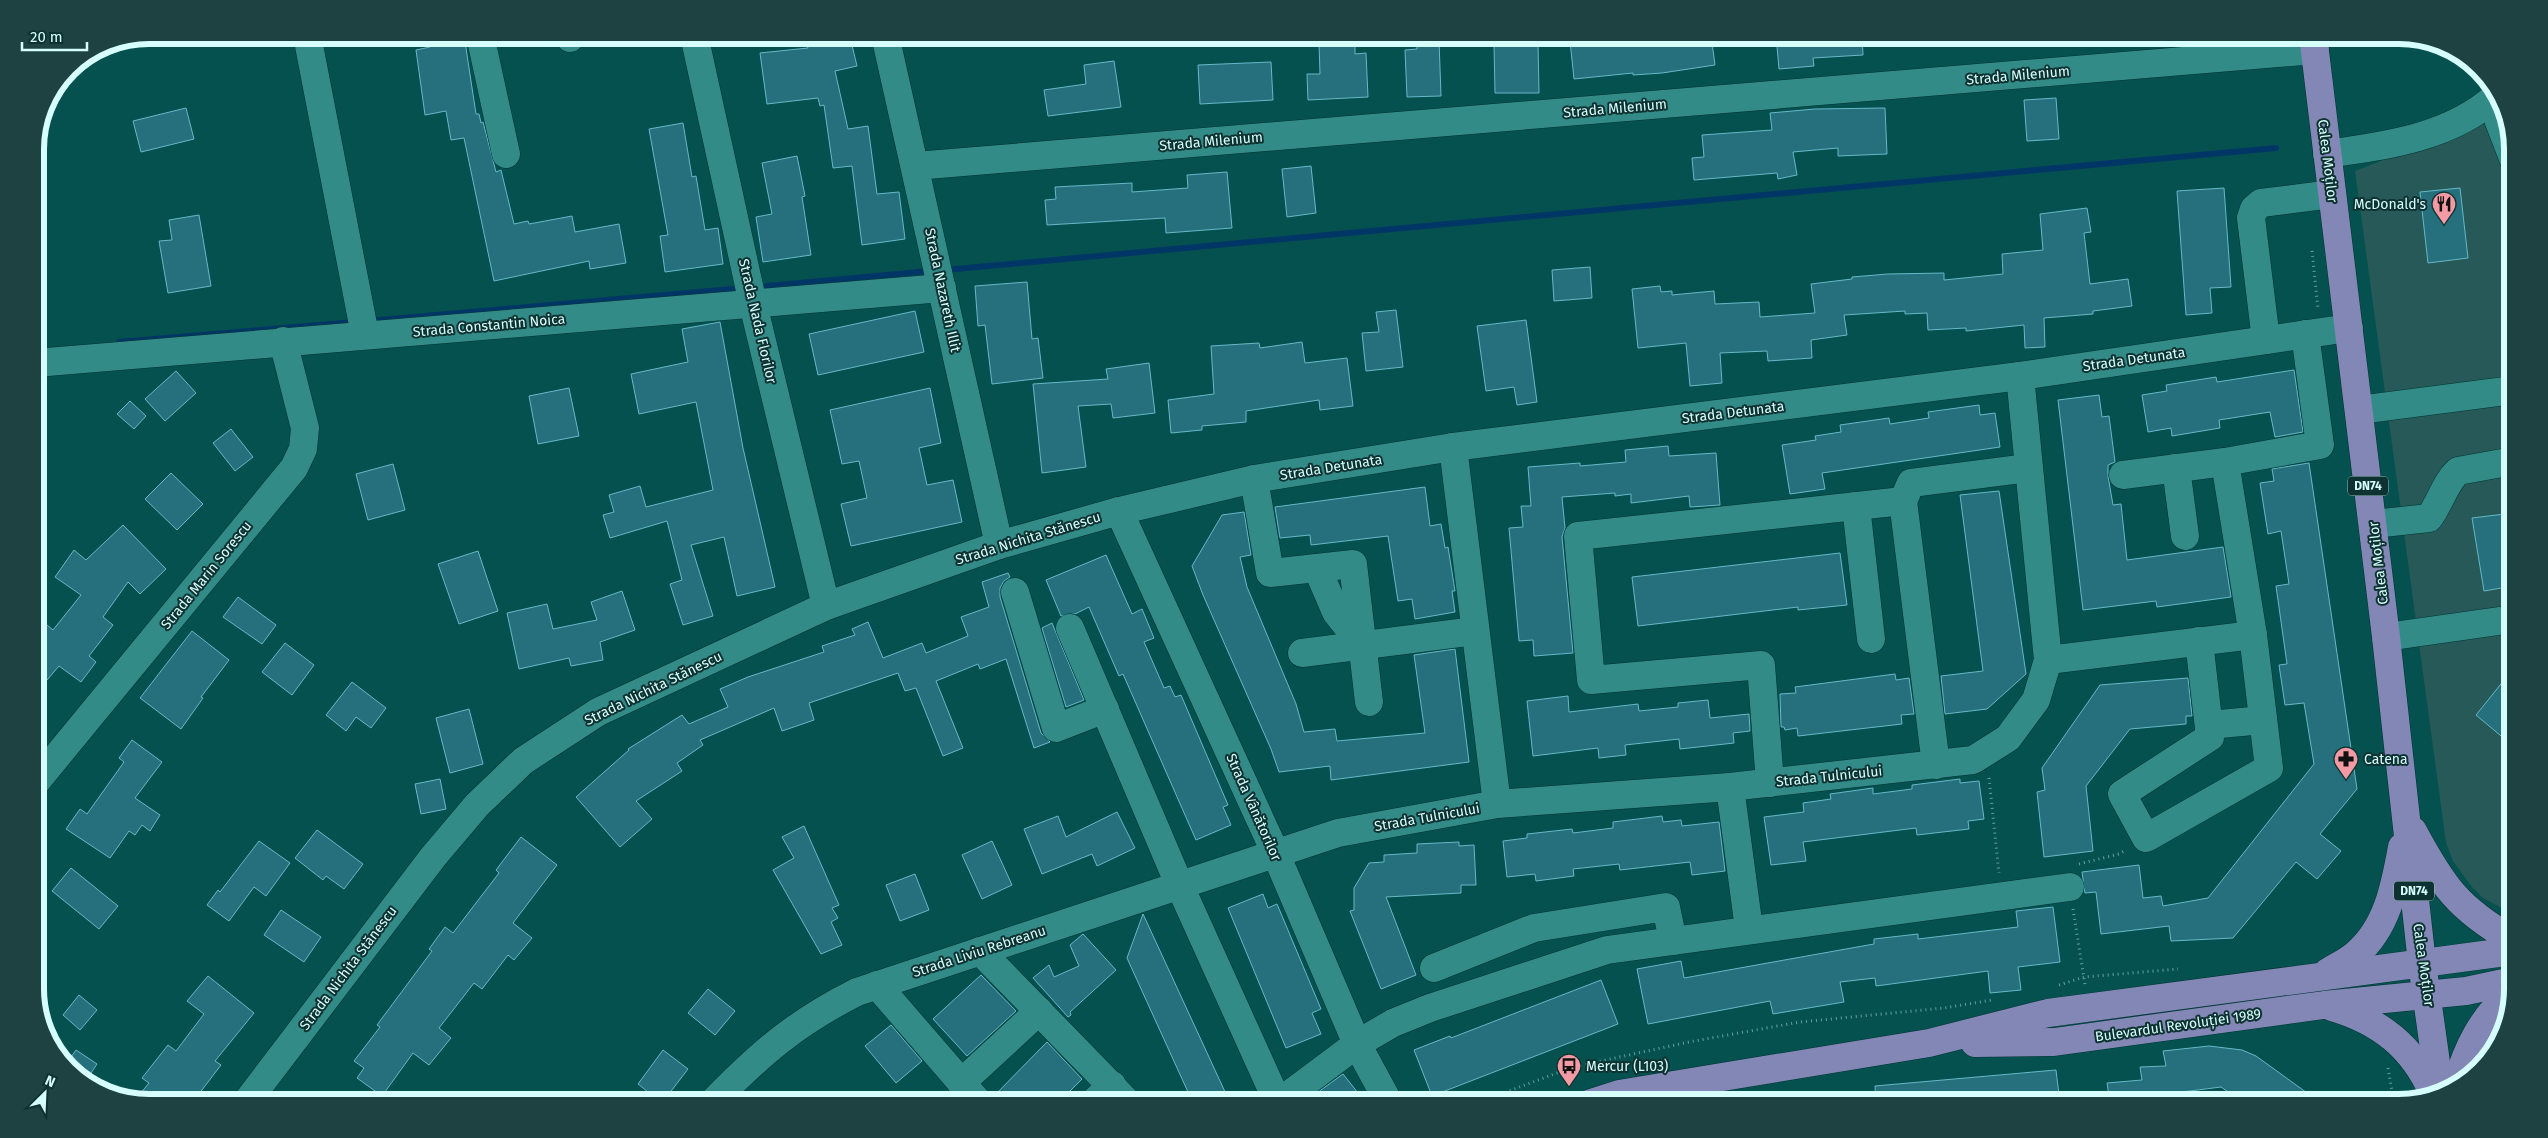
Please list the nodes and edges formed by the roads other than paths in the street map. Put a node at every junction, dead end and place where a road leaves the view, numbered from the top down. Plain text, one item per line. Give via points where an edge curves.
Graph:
1 (309, 44) edge
2 (482, 44) edge
3 (696, 44) edge
4 (887, 44) edge
5 (2303, 44) edge
6 (2314, 44) edge
7 (2492, 100) edge
8 (506, 154) dead end
9 (2328, 154) junction
10 (915, 166) junction
11 (2332, 194) junction
12 (942, 288) junction
13 (753, 304) junction
14 (2349, 328) junction
15 (2305, 334) junction
16 (365, 335) junction
17 (2266, 340) junction
18 (283, 342) junction
19 (44, 362) edge
20 (2020, 376) junction
21 (2504, 391) edge
22 (2359, 410) junction
23 (1453, 447) junction
24 (2225, 462) junction
25 (2504, 463) edge
26 (2028, 468) junction
27 (2176, 468) junction
28 (2123, 475) dead end
29 (1254, 479) junction
30 (1903, 501) junction
31 (1856, 506) junction
32 (1119, 511) junction
33 (2373, 524) junction
34 (2185, 536) dead end
35 (999, 544) junction
36 (1015, 592) dead end
37 (826, 606) junction
38 (2504, 620) edge
39 (1070, 628) dead end
40 (1475, 631) junction
41 (2254, 635) junction
42 (2386, 637) junction
43 (1871, 639) dead end
44 (2199, 641) junction
45 (1362, 645) junction
46 (1302, 653) dead end
47 (2048, 660) junction
48 (1368, 702) dead end
49 (1105, 709) junction
50 (2263, 720) junction
51 (2209, 725) junction
52 (1936, 765) junction
53 (44, 772) edge
54 (1770, 783) junction
55 (1730, 787) junction
56 (1497, 804) junction
57 (2406, 818) junction
58 (1276, 852) junction
59 (1180, 884) junction
60 (2070, 886) road end
61 (1749, 929) junction
62 (2504, 934) edge
63 (1673, 941) junction
64 (980, 951) junction
65 (2504, 952) edge
66 (2422, 963) junction
67 (1434, 968) dead end
68 (2322, 976) junction
69 (2504, 984) edge
70 (877, 985) junction
71 (2427, 994) junction
72 (2503, 1001) edge
73 (2324, 1005) junction
74 (1039, 1011) junction
75 (1929, 1043) junction
76 (1357, 1044) junction
77 (2460, 1076) edge
78 (961, 1083) junction
79 (2439, 1086) edge
80 (2431, 1089) edge
81 (253, 1094) edge
82 (721, 1094) edge
83 (971, 1094) edge
84 (1120, 1094) edge
85 (1274, 1094) edge
86 (1290, 1094) edge
87 (1385, 1094) edge
88 (1620, 1094) edge

1 - 16 street
2 - 8 street
3 - 13 street, Strada Nada Florilor
4 - 10 street, Strada Nazareth Illit
5 - 10 street, Strada Milenium
6 - 9 main road, Calea Moților / DN74
7 - 9 street via 2455,124 2381,146
9 - 11 main road, Calea Moților / DN74
10 - 12 street, Strada Nazareth Illit
11 - 14 main road, Calea Moților / DN74
11 - 17 street via 2260,203 2254,209 2251,218
12 - 13 street, Strada Constantin Noica
12 - 35 street, Strada Nazareth Illit
13 - 16 street, Strada Constantin Noica
13 - 37 street, Strada Nada Florilor
14 - 15 street, Strada Detunata
14 - 22 main road, Calea Moților / DN74
15 - 17 street, Strada Detunata
15 - 24 street via 2320,445
16 - 18 street, Strada Constantin Noica
17 - 20 street, Strada Detunata
18 - 19 street, Strada Constantin Noica
18 - 53 street, Strada Marin Sorescu via 305,428 303,449 294,468
20 - 23 street, Strada Detunata
20 - 26 street, Strada Tulnicului
21 - 22 street
22 - 33 main road, Calea Moților / DN74
23 - 29 street, Strada Detunata
23 - 40 street
24 - 27 street
24 - 41 street
25 - 33 street via 2458,471 2430,518
26 - 30 street via 1911,483
26 - 47 street, Strada Tulnicului
27 - 28 street
27 - 34 street
29 - 32 street, Strada Detunata
29 - 45 street via 1270,573 1353,564
30 - 31 street
30 - 52 street
31 - 43 street
31 - 54 street via 1578,536 1591,680 1761,665
32 - 35 street, Strada Nichita Stănescu
32 - 58 street, Strada Vânătorilor
33 - 42 main road, Calea Moților / DN74
35 - 37 street, Strada Nichita Stănescu
36 - 49 street via 1056,728
37 - 81 street, Strada Nichita Stănescu via 598,712 523,761 477,805 433,857
38 - 42 street
39 - 49 street
40 - 45 street
40 - 56 street
41 - 44 street
41 - 50 street
42 - 57 main road, Calea Moților / DN74
44 - 47 street
44 - 51 street
45 - 46 street
45 - 48 street
47 - 52 street, Strada Tulnicului via 2036,700 2008,738 1973,760
49 - 59 street
50 - 51 street
50 - 51 street via 2269,768 2146,838 2122,794 2210,738
52 - 54 street, Strada Tulnicului
54 - 55 street, Strada Tulnicului
55 - 56 street, Strada Tulnicului
55 - 61 street
56 - 58 street, Strada Tulnicului via 1338,833
57 - 62 main road via 2449,891 2467,910
57 - 66 main road, Calea Moților / DN74
57 - 68 main road via 2393,891 2376,934 2354,956
58 - 59 street, Strada Liviu Rebreanu
58 - 76 street, Strada Vânătorilor
59 - 64 street, Strada Liviu Rebreanu
59 - 85 street
60 - 61 street
61 - 63 street
63 - 67 street via 1666,907 1534,928
63 - 76 street via 1608,950 1393,1023
64 - 70 street, Strada Liviu Rebreanu
64 - 74 street
65 - 66 main road, Bulevardul Revoluției 1989
66 - 68 main road, Bulevardul Revoluției 1989
66 - 71 main road, Calea Moților / DN74
68 - 75 main road, Bulevardul Revoluției 1989 via 2048,1013
69 - 71 main road, Bulevardul Revoluției 1989
70 - 78 street
70 - 82 street, Strada Liviu Rebreanu via 817,1012 780,1038
71 - 73 main road, Bulevardul Revoluției 1989
71 - 79 main road, Calea Moților / DN74
72 - 77 main road via 2473,1038
73 - 75 main road, Bulevardul Revoluției 1989 via 2054,1042
73 - 80 main road via 2368,1020 2387,1032 2418,1064
74 - 78 street
74 - 84 street
75 - 88 main road, Bulevardul Revoluției 1989
76 - 86 street
76 - 87 street, Strada Vânătorilor
78 - 83 street

